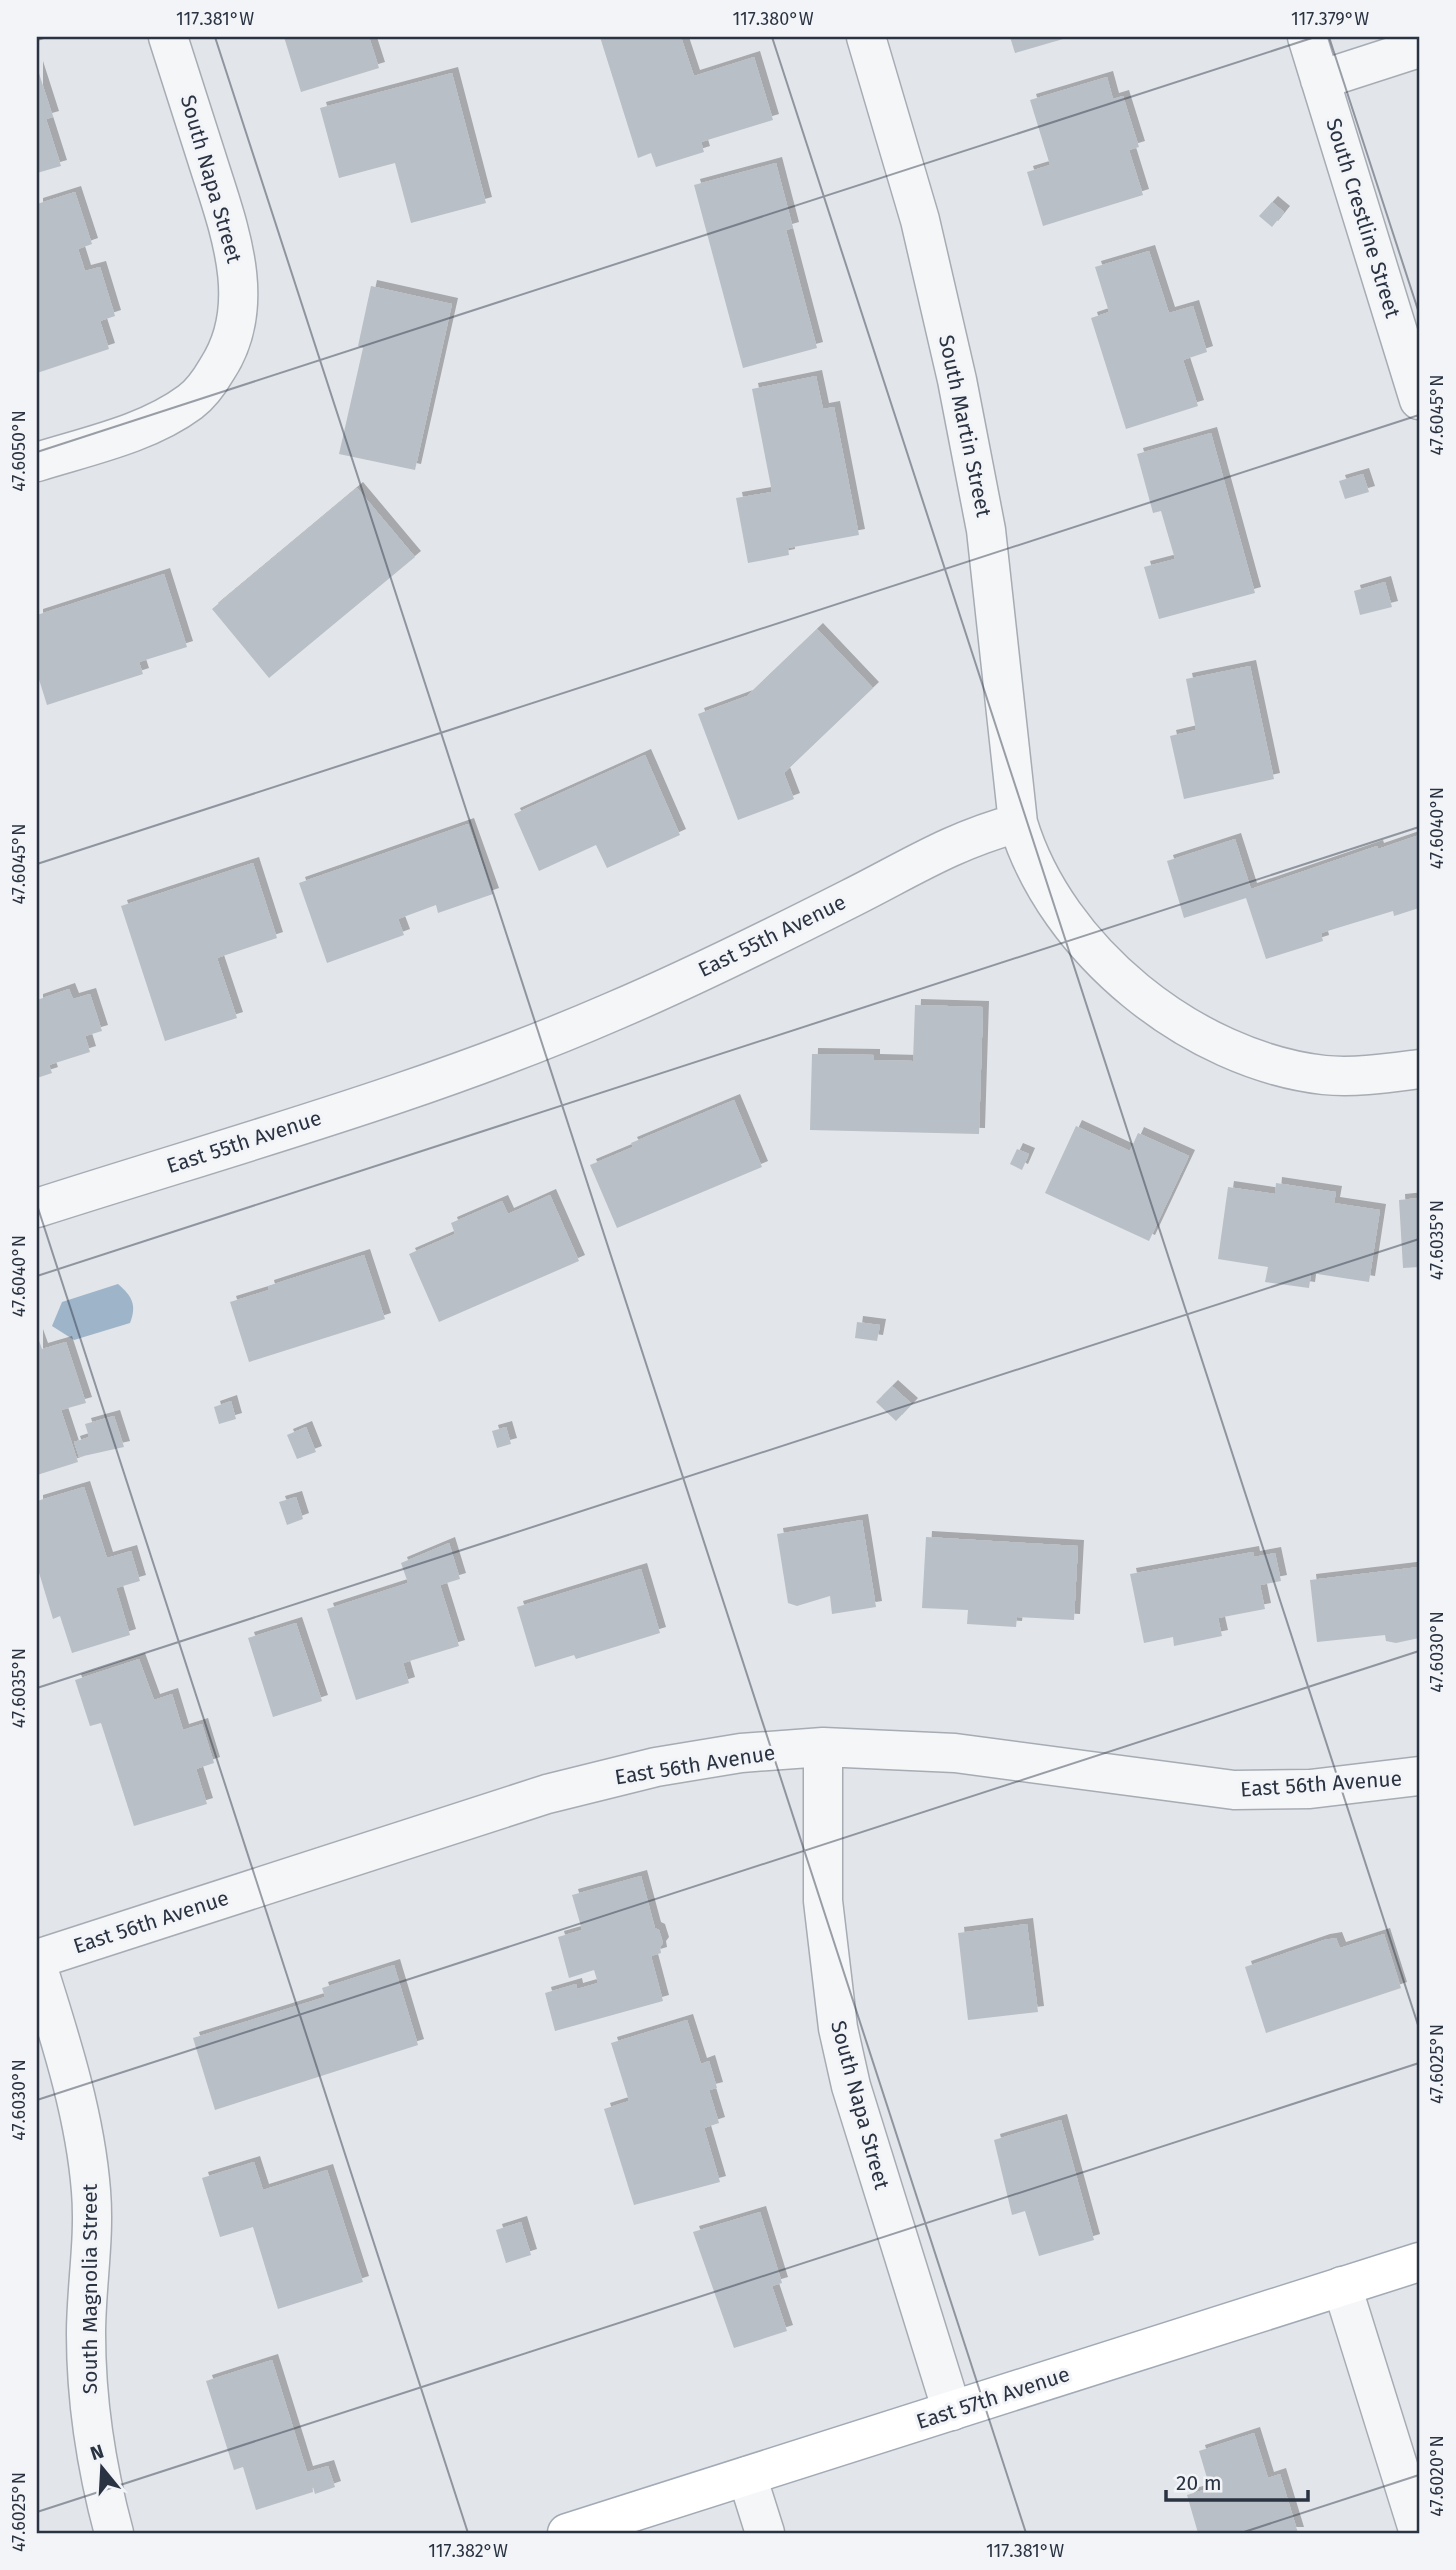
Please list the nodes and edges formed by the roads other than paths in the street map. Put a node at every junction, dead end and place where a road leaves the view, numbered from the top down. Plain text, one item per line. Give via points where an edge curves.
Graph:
1 (169, 37) edge
2 (866, 37) edge
3 (1307, 37) edge
4 (1419, 48) edge
5 (1320, 80) junction
6 (1419, 400) edge
7 (37, 462) edge
8 (1018, 823) junction
9 (1419, 1069) edge
10 (37, 1208) edge
11 (824, 1747) junction
12 (1419, 1776) edge
13 (37, 1959) edge
14 (37, 1965) edge
15 (1419, 2262) edge
16 (1342, 2286) junction
17 (952, 2411) junction
18 (747, 2476) junction
19 (114, 2533) edge
20 (566, 2533) edge
21 (765, 2533) edge
22 (1419, 2533) edge

1 - 7 street, South Napa Street via 229,230 238,275 233,337 222,362 192,401 132,432
2 - 8 street, South Martin Street via 920,220 957,380 983,516
3 - 5 street, South Crestline Street
4 - 5 street
5 - 6 street, South Crestline Street
8 - 9 street via 1037,874 1112,970 1151,1004 1210,1042 1266,1063 1324,1075
8 - 10 street, East 55th Avenue via 961,840 728,958 527,1046 425,1084
11 - 12 street, East 56th Avenue via 955,1753 1234,1790 1310,1789
11 - 13 street, East 56th Avenue via 741,1753 668,1765 547,1794
11 - 17 street, South Napa Street via 823,1901 838,2028 851,2086
14 - 19 street, South Magnolia Street via 88,2160 88,2389
15 - 16 main road, East 57th Avenue
16 - 17 main road, East 57th Avenue
16 - 22 street
17 - 18 main road, East 57th Avenue
18 - 20 main road, East 57th Avenue
18 - 21 street

